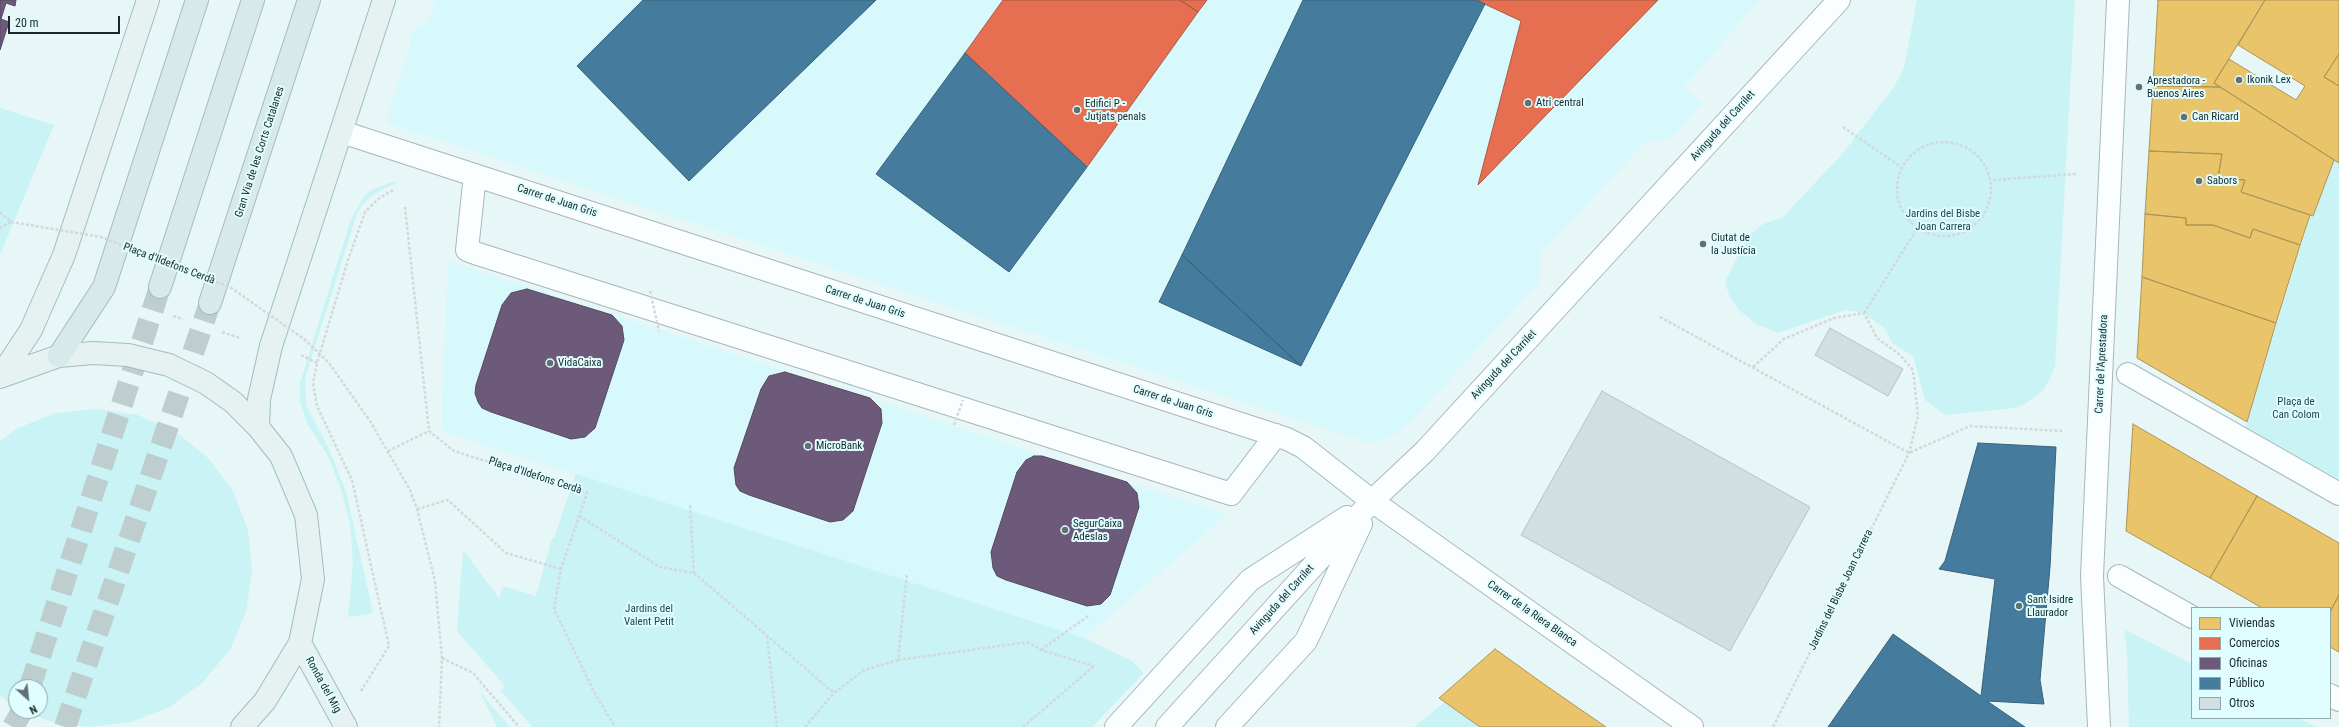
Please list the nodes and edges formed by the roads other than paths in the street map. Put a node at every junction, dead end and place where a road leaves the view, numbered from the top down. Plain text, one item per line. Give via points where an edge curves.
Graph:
1 (148, 0) edge
2 (197, 0) edge
3 (253, 0) edge
4 (309, 0) edge
5 (384, 0) edge
6 (1839, 0) edge
7 (2118, 0) edge
8 (342, 132) junction
9 (475, 175) junction
10 (160, 288) tunnel mouth
11 (210, 303) tunnel mouth
12 (59, 356) junction
13 (2128, 374) dead end
14 (0, 377) edge
15 (258, 427) junction
16 (1276, 435) junction
17 (2339, 494) edge
18 (1372, 501) junction
19 (2119, 576) dead end
20 (2191, 617) edge
21 (300, 643) junction
22 (242, 727) edge
23 (346, 727) edge
24 (1116, 727) edge
25 (1167, 727) edge
26 (1227, 727) edge
27 (1692, 727) edge
28 (2099, 727) edge

1 - 14 main road via 64,255 31,330
2 - 12 highway via 104,288
3 - 10 highway
4 - 11 highway, Gran Via de les Corts Catalanes
5 - 8 main road
6 - 18 street, Avinguda del Carrilet via 1425,451
7 - 28 street, Carrer de l'Aprestadora via 2092,576
8 - 9 street, Carrer de Juan Gris
8 - 15 main road via 271,346 259,398
9 - 16 street, Carrer de Juan Gris
9 - 16 street via 467,250 1231,494
12 - 14 main road
12 - 15 main road via 93,353 128,355 169,366 206,383 234,402
13 - 17 street
15 - 21 main road via 281,456 306,516 313,579
16 - 18 street, Carrer de Juan Gris via 1303,447
18 - 24 street via 1250,580
18 - 25 street, Avinguda del Carrilet
18 - 26 street via 1306,640
18 - 27 street, Carrer de la Riera Blanca
19 - 20 street
21 - 22 main road via 265,701
21 - 23 main road, Ronda del Mig

